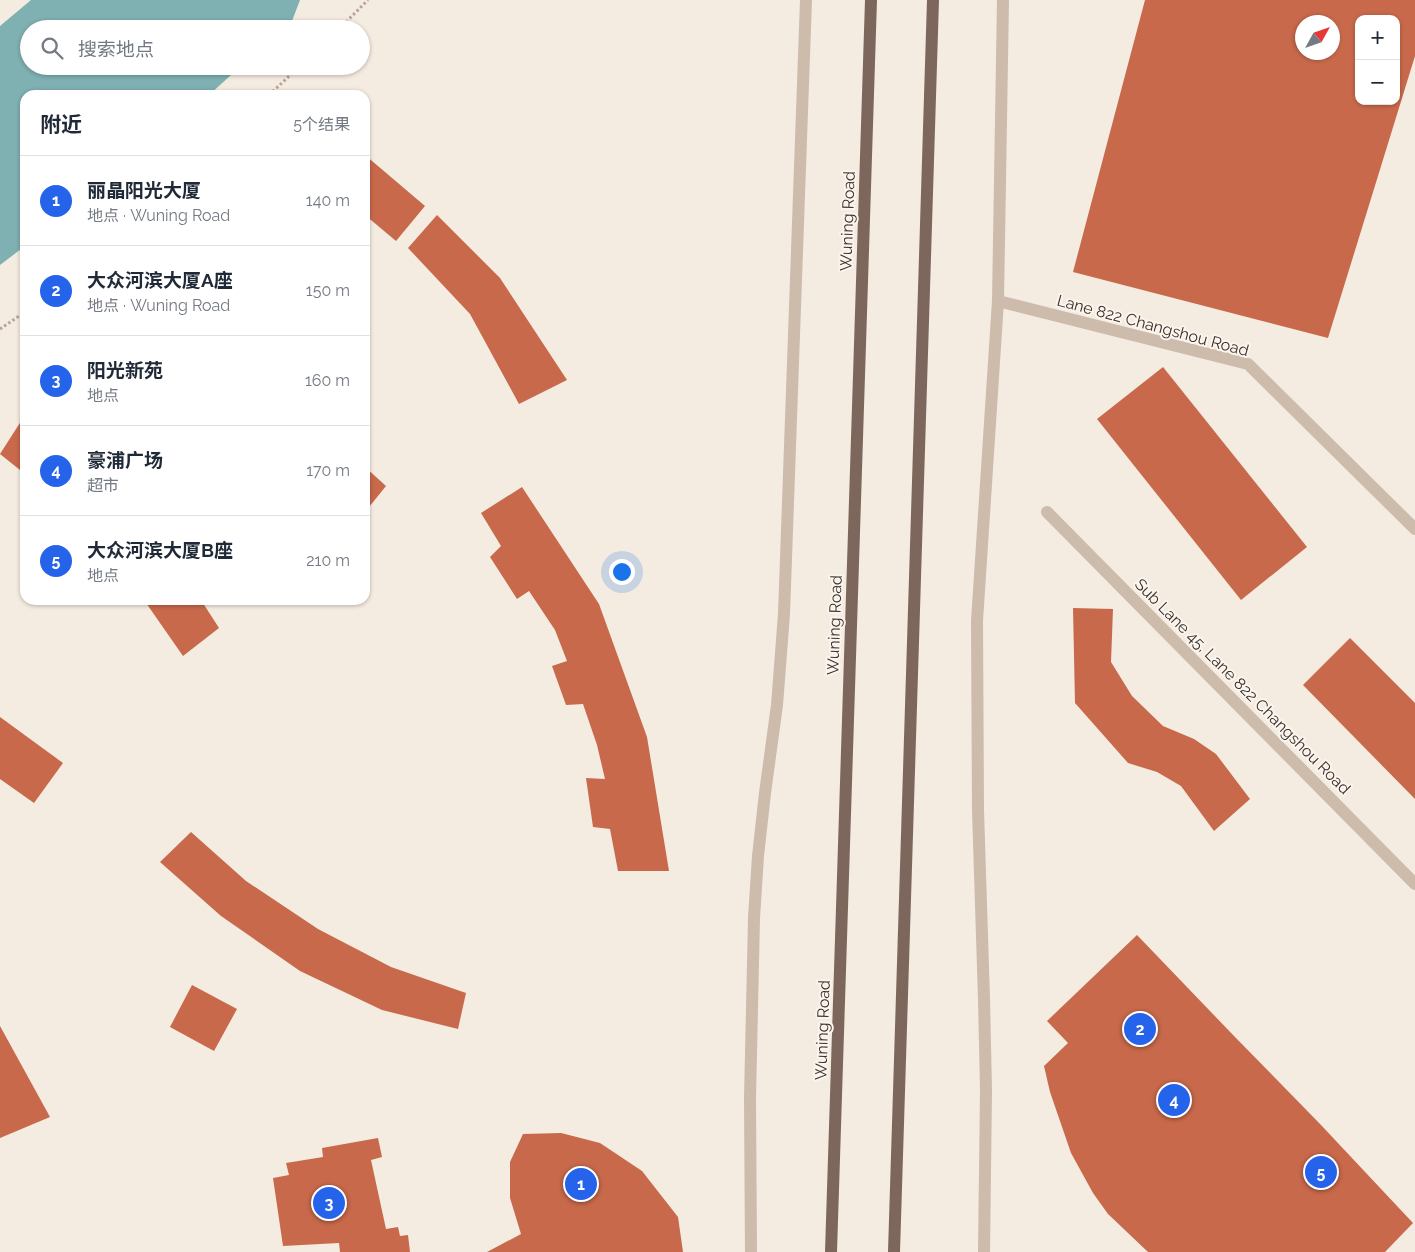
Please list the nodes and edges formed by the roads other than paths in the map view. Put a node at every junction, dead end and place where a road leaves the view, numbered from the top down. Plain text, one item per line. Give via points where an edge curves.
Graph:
1 (806, 0) edge
2 (871, 0) edge
3 (933, 0) edge
4 (1003, 0) edge
5 (998, 301) junction
6 (1047, 512) dead end
7 (1415, 529) edge
8 (1415, 884) edge
9 (751, 1252) edge
10 (831, 1252) edge
11 (894, 1252) edge
12 (984, 1252) edge

1 - 9 street via 784,614 754,918
2 - 10 main road, Wuning Road
3 - 11 main road
4 - 5 street
5 - 7 street, Lane 822 Changshou Road via 1248,364
5 - 12 street via 977,620 978,810 984,972
6 - 8 street, Sub Lane 45, Lane 822 Changshou Road

